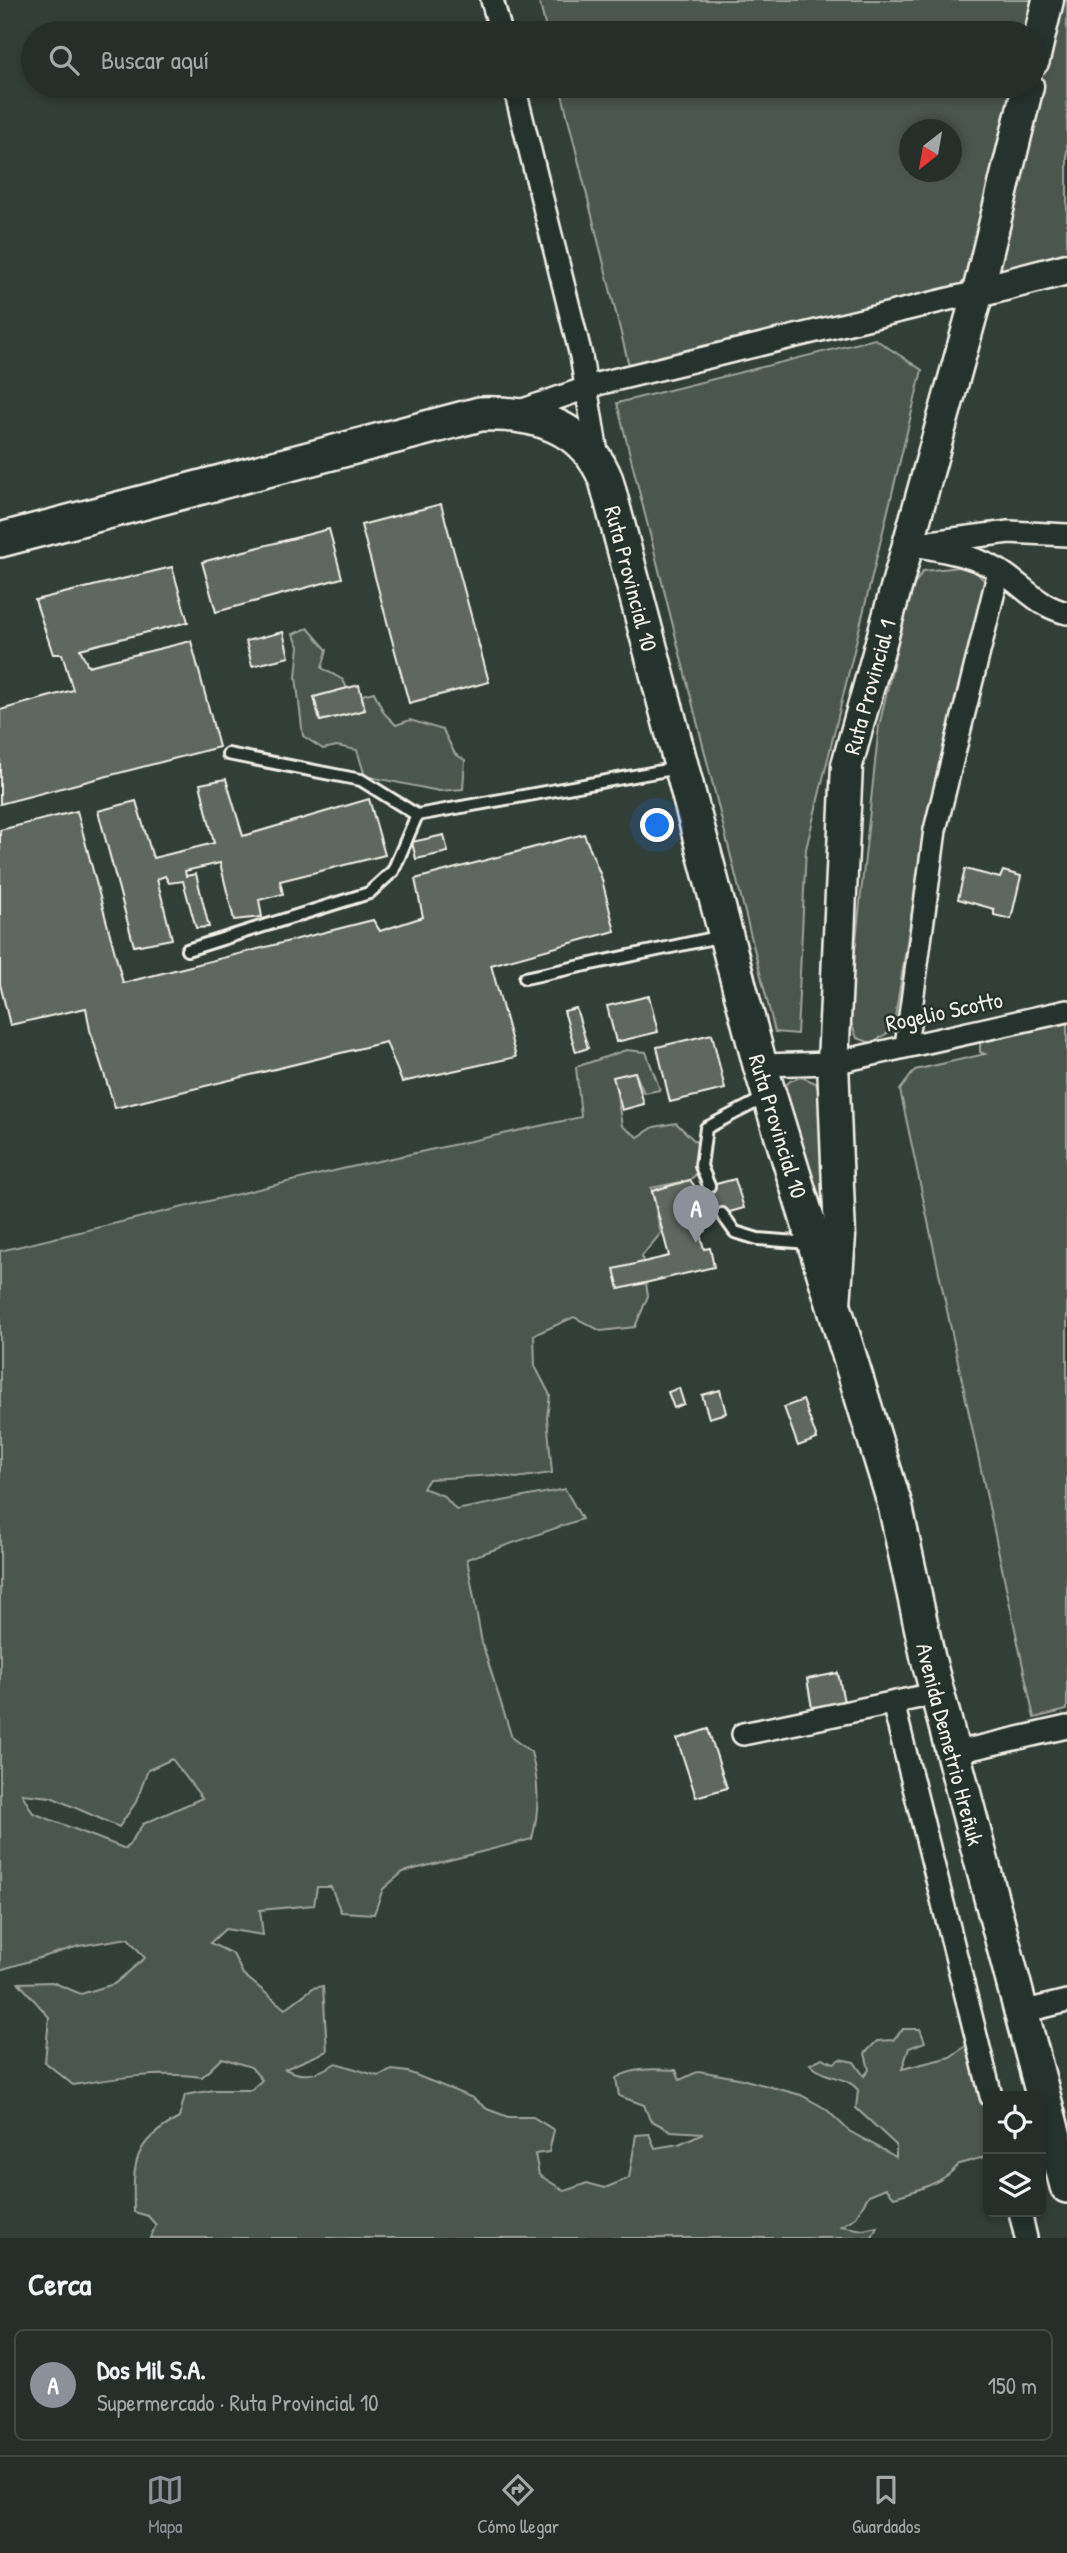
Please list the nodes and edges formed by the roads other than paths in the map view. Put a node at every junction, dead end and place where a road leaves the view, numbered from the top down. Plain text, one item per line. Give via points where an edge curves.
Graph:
1 (492, 0) edge
2 (1048, 0) edge
3 (497, 21) edge
4 (1043, 21) edge
5 (517, 98) edge
6 (1025, 98) edge
7 (1067, 269) edge
8 (978, 292) junction
9 (584, 389) junction
10 (516, 413) junction
11 (598, 461) junction
12 (1067, 535) edge
13 (0, 540) edge
14 (909, 544) junction
15 (999, 570) junction
16 (1067, 613) edge
17 (228, 754) dead end
18 (681, 767) junction
19 (417, 814) junction
20 (726, 936) junction
21 (187, 950) dead end
22 (524, 978) dead end
23 (1067, 1011) edge
24 (906, 1046) junction
25 (833, 1063) junction
26 (764, 1081) junction
27 (709, 1186) dead end
28 (722, 1214) dead end
29 (816, 1244) junction
30 (835, 1304) junction
31 (939, 1693) junction
32 (893, 1703) junction
33 (1067, 1727) edge
34 (743, 1734) dead end
35 (953, 1753) junction
36 (1067, 2001) edge
37 (1022, 2012) junction
38 (990, 2091) edge
39 (1067, 2186) edge
40 (1021, 2217) edge
41 (1026, 2238) edge

1 - 3 street
2 - 4 main road
5 - 9 street via 581,356
6 - 8 main road, Ruta Provincial 1
7 - 8 main road
8 - 9 street
8 - 14 main road, Ruta Provincial 1
9 - 10 street
9 - 11 street
10 - 11 main road, Ruta Provincial 10 via 548,421 575,438
10 - 13 main road, Ruta Provincial 10 via 480,414
11 - 18 main road, Ruta Provincial 10
12 - 14 street via 1009,533
14 - 15 street via 965,555
14 - 25 main road, Ruta Provincial 1 via 847,765
15 - 16 street via 1046,608
15 - 24 street via 935,830
17 - 19 lane via 361,780
18 - 19 lane
18 - 20 main road, Ruta Provincial 10
19 - 21 lane via 393,872 369,893
20 - 22 lane
20 - 26 main road, Ruta Provincial 10
23 - 24 street, Rogelio Scotto
24 - 25 street, Rogelio Scotto
25 - 26 street, Rogelio Scotto
25 - 30 main road, Ruta Provincial 1 via 841,1236
26 - 27 lane via 706,1128 701,1166
26 - 29 main road, Ruta Provincial 10
28 - 29 lane via 735,1232 758,1239
29 - 30 main road, Ruta Provincial 10
30 - 31 main road, Avenida Demetrio Hreñuk via 895,1505
31 - 32 street
31 - 35 main road, Avenida Demetrio Hreñuk
32 - 34 street
32 - 38 street
33 - 35 street
35 - 37 main road, Avenida Demetrio Hreñuk
36 - 37 street
37 - 39 main road, Avenida Demetrio Hreñuk
40 - 41 street

